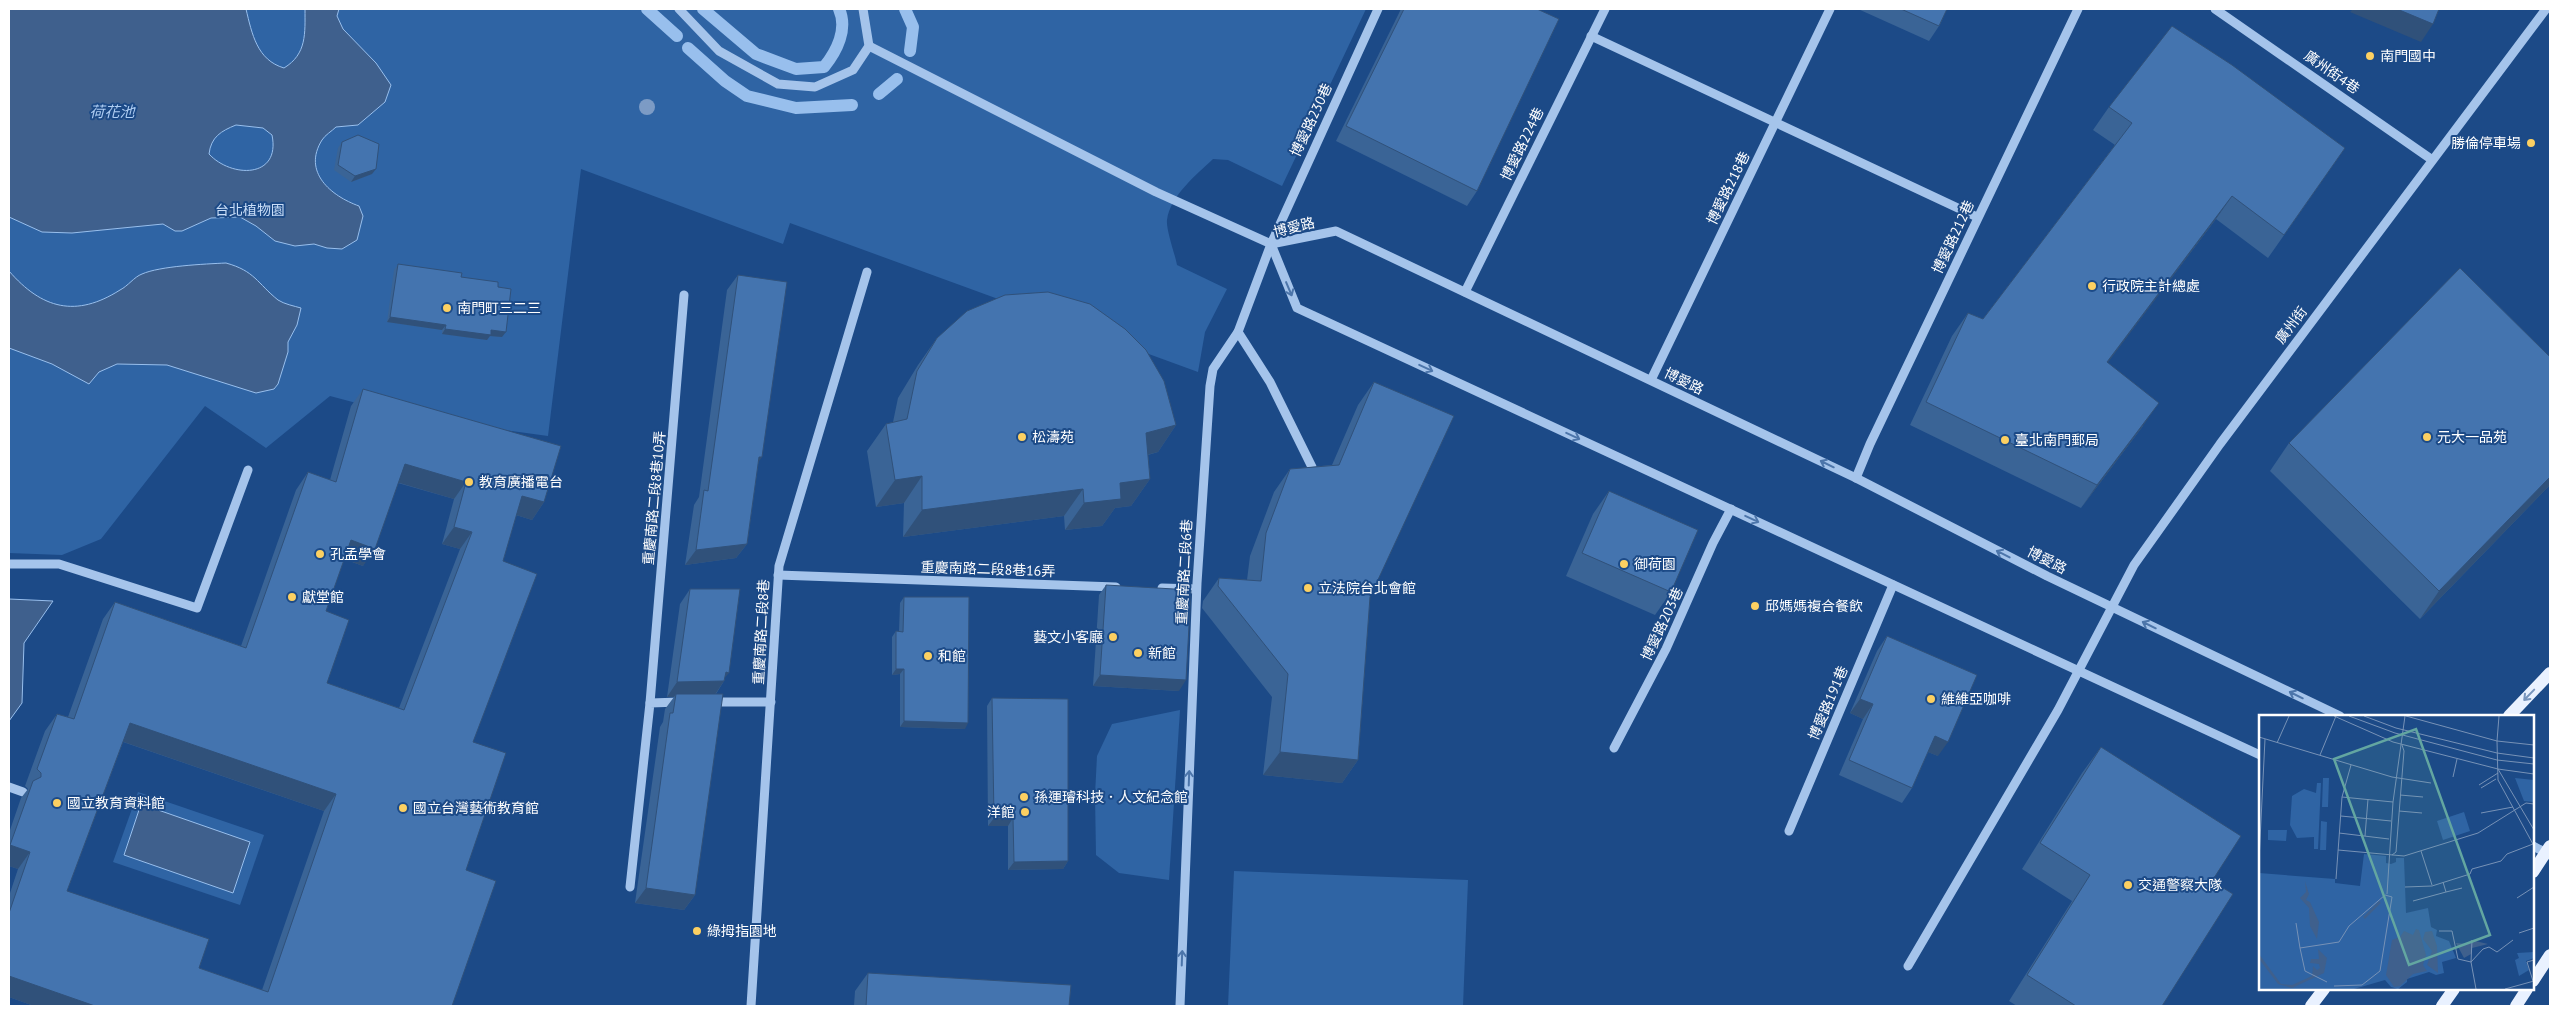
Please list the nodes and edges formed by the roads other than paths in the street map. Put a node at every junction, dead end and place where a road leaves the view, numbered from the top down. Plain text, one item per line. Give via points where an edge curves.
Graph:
1 (679, 9) edge
2 (862, 9) edge
3 (1378, 9) edge
4 (1605, 9) edge
5 (1830, 9) edge
6 (2078, 9) edge
7 (2215, 9) edge
8 (2546, 9) edge
9 (1591, 36) junction
10 (869, 46) junction
11 (1775, 122) junction
12 (2431, 159) junction
13 (1977, 217) junction
14 (1271, 244) junction
15 (867, 272) dead end
16 (1465, 292) junction
17 (684, 295) dead end
18 (1238, 332) junction
19 (1651, 380) junction
20 (1312, 467) edge
21 (248, 470) dead end
22 (1856, 478) junction
23 (1731, 509) junction
24 (9, 564) edge
25 (778, 575) junction
26 (1893, 585) junction
27 (1127, 587) edge
28 (1156, 588) edge
29 (1196, 589) junction
30 (2112, 607) junction
31 (2078, 670) junction
32 (2550, 673) edge
33 (771, 702) junction
34 (650, 703) junction
35 (2338, 715) edge
36 (2510, 715) edge
37 (1614, 748) dead end
38 (2259, 755) edge
39 (1789, 831) dead end
40 (2534, 846) edge
41 (2549, 851) edge
42 (2534, 871) edge
43 (630, 887) dead end
44 (2550, 954) edge
45 (1908, 966) dead end
46 (2534, 979) edge
47 (2323, 990) edge
48 (2453, 990) edge
49 (2526, 990) edge
50 (751, 1006) edge
51 (1180, 1006) edge
52 (2311, 1006) edge
53 (2442, 1006) edge
54 (2516, 1006) edge

1 - 10 street via 719,50 778,84 815,87 853,70
2 - 10 street
3 - 14 street, 博愛路230巷
4 - 9 street, 博愛路224巷
5 - 11 street, 博愛路218巷
6 - 13 street, 博愛路212巷
7 - 12 street, 廣州街4巷
8 - 12 street, 廣州街
9 - 11 street
9 - 16 street, 博愛路224巷
10 - 14 street via 1156,192
11 - 13 street
11 - 19 street, 博愛路218巷
12 - 30 street, 廣州街 via 2220,444 2134,565
13 - 22 street, 博愛路212巷
14 - 16 street, 博愛路 via 1336,231
14 - 18 street, 重慶南路二段6巷
14 -> 23 street, 博愛路 via 1297,308
15 - 25 street, 重慶南路二段8巷
16 - 19 street, 博愛路
17 - 34 street, 重慶南路二段8巷10弄
18 - 20 street via 1270,382
18 - 29 street, 重慶南路二段6巷 via 1213,369 1210,386
22 -> 19 street, 博愛路
21 - 24 street via 197,608 59,564
30 -> 22 street, 博愛路
23 -> 26 street, 博愛路
23 - 37 street, 博愛路203巷 via 1666,649
25 - 27 street, 重慶南路二段8巷16弄
25 - 33 street, 重慶南路二段8巷
26 - 31 street, 博愛路
26 - 39 street, 博愛路191巷
28 - 29 street
51 -> 29 street, 重慶南路二段6巷
30 - 31 street, 廣州街
35 -> 30 street, 博愛路
31 - 38 street, 博愛路
31 - 45 street, 廣州街 via 2058,710
32 -> 36 main road
33 - 34 street
33 - 50 street, 重慶南路二段8巷
34 - 43 street, 重慶南路二段8巷10弄
40 - 41 street
41 - 42 main road
44 - 46 main road
47 - 52 main road
48 - 53 main road
49 - 54 main road

